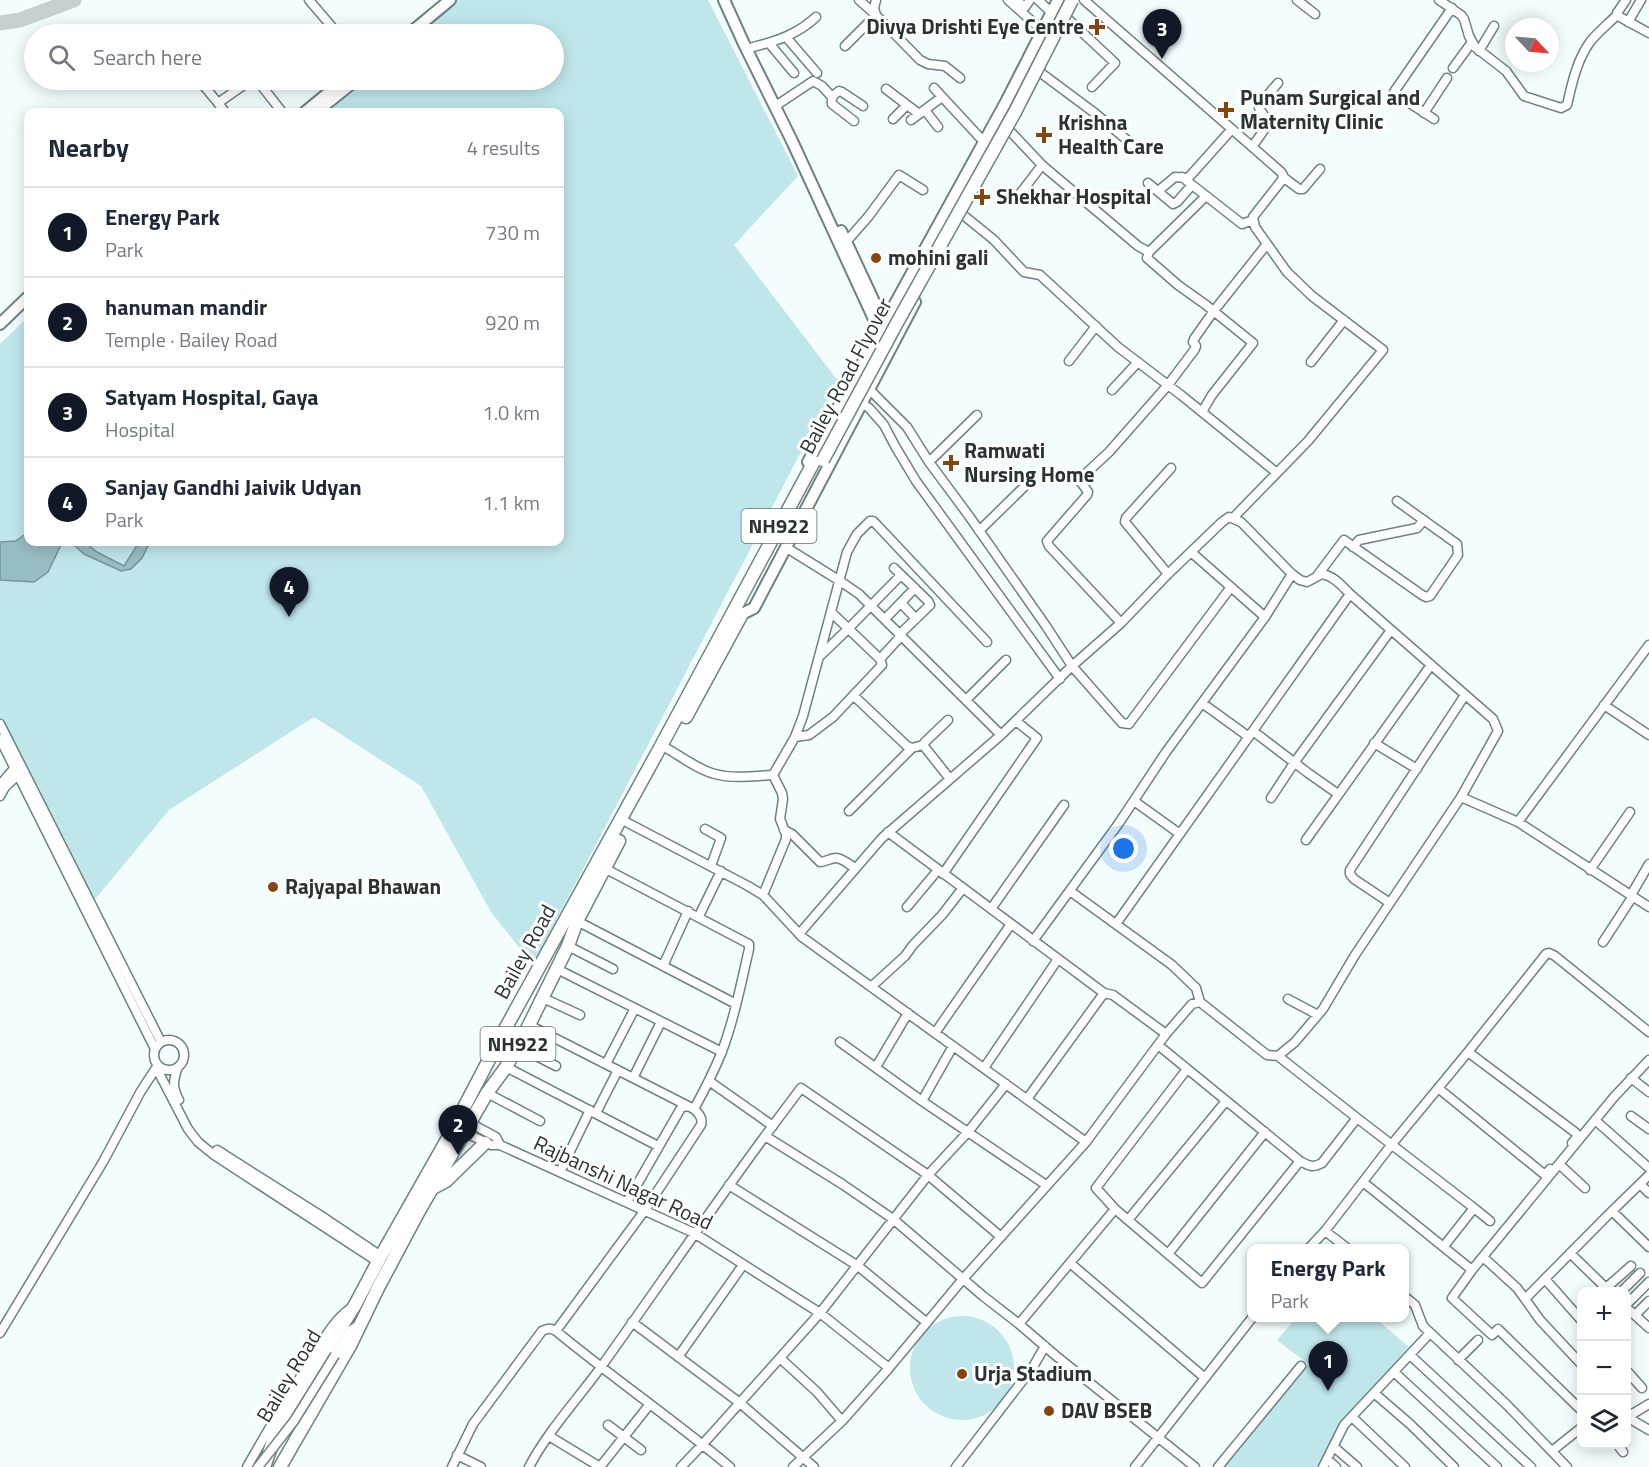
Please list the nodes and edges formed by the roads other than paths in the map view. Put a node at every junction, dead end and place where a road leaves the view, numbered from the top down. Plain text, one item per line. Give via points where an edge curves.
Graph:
1 (309, 0) edge
2 (438, 0) edge
3 (450, 0) edge
4 (724, 0) edge
5 (731, 0) edge
6 (859, 0) edge
7 (876, 0) edge
8 (1008, 0) edge
9 (1016, 0) edge
10 (1030, 0) edge
11 (1038, 0) edge
12 (1058, 0) edge
13 (1065, 0) edge
14 (1072, 0) edge
15 (1077, 0) edge
16 (1084, 0) edge
17 (1297, 0) edge
18 (1440, 0) edge
19 (1626, 0) edge
20 (1641, 0) edge
21 (1452, 9) junction
22 (1052, 12) junction
23 (1315, 14) dead end
24 (876, 15) junction
25 (1617, 15) junction
26 (816, 17) dead end
27 (1068, 19) junction
28 (1628, 22) junction
29 (418, 23) joint
30 (329, 24) edge
31 (1494, 26) dead end
32 (1044, 29) junction
33 (1649, 33) edge
34 (1059, 36) junction
35 (786, 37) junction
36 (1472, 42) junction
37 (769, 43) junction
38 (753, 46) junction
39 (845, 46) dead end
40 (1479, 51) junction
41 (1453, 68) dead end
42 (794, 73) dead end
43 (817, 73) dead end
44 (1041, 73) junction
45 (960, 78) dead end
46 (1447, 78) dead end
47 (1278, 83) dead end
48 (1092, 87) dead end
49 (934, 88) dead end
50 (886, 89) dead end
51 (207, 90) edge
52 (237, 90) edge
53 (264, 90) edge
54 (332, 90) edge
55 (344, 90) edge
56 (832, 97) junction
57 (942, 97) junction
58 (218, 103) junction
59 (907, 105) junction
60 (779, 106) junction
61 (863, 106) dead end
62 (222, 108) edge
63 (279, 108) edge
64 (310, 108) edge
65 (321, 108) edge
66 (922, 112) junction
67 (1424, 113) junction
68 (893, 119) dead end
69 (1434, 119) dead end
70 (911, 120) dead end
71 (854, 121) dead end
72 (938, 127) dead end
73 (1232, 129) junction
74 (1010, 132) junction
75 (984, 142) junction
76 (1133, 145) dead end
77 (1252, 147) junction
78 (1042, 165) junction
79 (1320, 169) dead end
80 (1182, 177) junction
81 (1283, 177) junction
82 (1148, 183) dead end
83 (1192, 184) junction
84 (923, 190) dead end
85 (1158, 191) junction
86 (954, 195) junction
87 (1206, 196) junction
88 (1016, 199) dead end
89 (969, 203) junction
90 (962, 214) junction
91 (1253, 220) junction
92 (936, 228) junction
93 (950, 236) junction
94 (846, 243) junction
95 (1267, 244) junction
96 (1149, 252) junction
97 (901, 291) junction
98 (24, 301) edge
99 (916, 301) junction
100 (24, 310) edge
101 (1213, 312) junction
102 (1344, 320) junction
103 (0, 324) edge
104 (882, 326) junction
105 (1096, 326) junction
106 (0, 332) edge
107 (897, 337) junction
108 (864, 358) junction
109 (1069, 361) dead end
110 (1138, 362) junction
111 (1311, 362) dead end
112 (881, 367) junction
113 (1168, 385) junction
114 (869, 389) junction
115 (1112, 390) dead end
116 (846, 392) junction
117 (862, 402) junction
118 (1202, 412) junction
119 (977, 415) dead end
120 (820, 458) junction
121 (929, 462) junction
122 (1171, 468) dead end
123 (1277, 473) junction
124 (1028, 483) dead end
125 (1397, 501) dead end
126 (1233, 518) junction
127 (1424, 520) junction
128 (980, 531) junction
129 (1353, 547) junction
130 (787, 548) junction
131 (1191, 552) junction
132 (894, 568) dead end
133 (1168, 574) junction
134 (1292, 574) junction
135 (901, 575) junction
136 (1317, 576) junction
137 (840, 581) junction
138 (1231, 587) junction
139 (915, 588) junction
140 (1350, 594) junction
141 (901, 603) junction
142 (872, 606) junction
143 (737, 613) junction
144 (832, 613) junction
145 (1265, 617) junction
146 (885, 619) junction
147 (916, 619) junction
148 (1121, 623) junction
149 (849, 629) junction
150 (1391, 630) junction
151 (901, 635) junction
152 (987, 642) dead end
153 (1649, 645) edge
154 (820, 656) junction
155 (880, 660) junction
156 (1006, 660) dead end
157 (1431, 665) junction
158 (1072, 666) junction
159 (1060, 679) junction
160 (1466, 695) junction
161 (854, 696) junction
162 (966, 700) junction
163 (1202, 703) junction
164 (1604, 705) junction
165 (948, 720) dead end
166 (1016, 721) junction
167 (0, 724) edge
168 (1648, 732) edge
169 (1251, 734) junction
170 (1001, 735) junction
171 (795, 737) junction
172 (0, 739) edge
173 (1374, 743) junction
174 (923, 745) junction
175 (912, 748) junction
176 (668, 749) junction
177 (1294, 763) junction
178 (18, 769) junction
179 (1416, 769) junction
180 (773, 774) junction
181 (951, 779) junction
182 (0, 785) edge
183 (1338, 794) junction
184 (0, 795) edge
185 (1461, 797) junction
186 (1271, 798) dead end
187 (1134, 801) junction
188 (1064, 805) dead end
189 (849, 811) dead end
190 (1630, 812) dead end
191 (1518, 822) junction
192 (628, 823) junction
193 (705, 829) dead end
194 (784, 830) junction
195 (888, 832) junction
196 (1180, 834) junction
197 (1305, 840) dead end
198 (1649, 864) edge
199 (711, 866) junction
200 (604, 868) junction
201 (855, 868) junction
202 (1590, 870) junction
203 (721, 871) junction
204 (940, 872) junction
205 (963, 888) junction
206 (1070, 891) junction
207 (763, 895) junction
208 (1632, 896) junction
209 (1390, 903) junction
210 (1649, 906) edge
211 (907, 907) dead end
212 (991, 909) junction
213 (688, 911) junction
214 (699, 916) junction
215 (1011, 924) junction
216 (1116, 924) junction
217 (575, 926) junction
218 (799, 934) junction
219 (1033, 941) junction
220 (1603, 942) dead end
221 (568, 946) junction
222 (1058, 959) junction
223 (663, 966) junction
224 (557, 969) junction
225 (613, 969) dead end
226 (536, 973) junction
227 (871, 987) junction
228 (1104, 993) junction
229 (543, 998) junction
230 (1288, 999) dead end
231 (1200, 1002) junction
232 (736, 1004) junction
233 (635, 1008) junction
234 (908, 1013) junction
235 (580, 1015) dead end
236 (1318, 1015) junction
237 (662, 1022) junction
238 (529, 1025) junction
239 (1649, 1032) edge
240 (935, 1033) junction
241 (1166, 1034) junction
242 (840, 1042) dead end
243 (158, 1045) junction
244 (1158, 1045) junction
245 (517, 1046) junction
246 (953, 1046) junction
247 (722, 1052) junction
248 (1468, 1052) junction
249 (1278, 1056) junction
250 (1649, 1060) edge
251 (606, 1064) junction
252 (556, 1065) dead end
253 (159, 1067) junction
254 (178, 1067) junction
255 (506, 1067) junction
256 (876, 1067) junction
257 (984, 1068) junction
258 (1187, 1069) junction
259 (618, 1070) junction
260 (482, 1075) junction
261 (633, 1078) junction
262 (1631, 1078) junction
263 (709, 1081) junction
264 (1006, 1084) junction
265 (1438, 1088) junction
266 (488, 1091) junction
267 (1649, 1092) edge
268 (1027, 1099) junction
269 (922, 1101) junction
270 (1226, 1101) junction
271 (690, 1107) junction
272 (593, 1112) junction
273 (1631, 1116) dead end
274 (1357, 1118) junction
275 (1595, 1120) junction
276 (540, 1121) dead end
277 (773, 1126) junction
278 (467, 1127) junction
279 (1649, 1130) edge
280 (968, 1132) junction
281 (1265, 1132) junction
282 (765, 1136) junction
283 (1086, 1142) junction
284 (485, 1143) junction
285 (1392, 1144) junction
286 (500, 1145) junction
287 (658, 1146) junction
288 (1300, 1161) junction
289 (1559, 1164) junction
290 (1649, 1168) edge
291 (560, 1172) junction
292 (928, 1175) junction
293 (1649, 1175) edge
294 (1363, 1182) junction
295 (1640, 1184) junction
296 (729, 1185) junction
297 (1046, 1185) junction
298 (433, 1188) junction
299 (1585, 1188) dead end
300 (1649, 1193) edge
301 (627, 1202) junction
302 (1474, 1208) junction
303 (1115, 1209) junction
304 (645, 1210) junction
305 (1612, 1211) junction
306 (893, 1219) junction
307 (1128, 1220) junction
308 (1490, 1221) dead end
309 (1325, 1231) junction
310 (694, 1233) junction
311 (1000, 1236) junction
312 (1313, 1244) edge
313 (1342, 1244) edge
314 (1444, 1246) junction
315 (1649, 1247) edge
316 (1570, 1253) junction
317 (1168, 1254) junction
318 (1483, 1257) junction
319 (379, 1259) junction
320 (1070, 1263) junction
321 (743, 1265) junction
322 (858, 1266) junction
323 (1631, 1266) dead end
324 (1472, 1270) junction
325 (1640, 1274) dead end
326 (963, 1279) junction
327 (1545, 1279) junction
328 (1649, 1282) edge
329 (1605, 1287) edge
330 (1611, 1287) edge
331 (1626, 1287) edge
332 (1526, 1299) junction
333 (1409, 1300) edge
334 (1631, 1301) edge
335 (1649, 1301) edge
336 (355, 1305) junction
337 (1631, 1311) edge
338 (820, 1313) junction
339 (1635, 1315) junction
340 (1577, 1316) edge
341 (362, 1322) junction
342 (632, 1322) junction
343 (926, 1322) junction
344 (1248, 1322) edge
345 (1019, 1324) junction
346 (1649, 1329) edge
347 (556, 1332) junction
348 (0, 1333) edge
349 (1430, 1333) junction
350 (1478, 1340) dead end
351 (1045, 1346) junction
352 (1452, 1349) dead end
353 (1410, 1355) junction
354 (678, 1356) junction
355 (780, 1358) junction
356 (1460, 1358) junction
357 (1577, 1361) edge
358 (1301, 1366) dead end
359 (600, 1367) junction
360 (889, 1368) junction
361 (1394, 1372) junction
362 (1631, 1376) edge
363 (1205, 1378) junction
364 (1642, 1388) dead end
365 (1374, 1393) junction
366 (740, 1403) junction
367 (650, 1404) junction
368 (1649, 1404) edge
369 (1577, 1407) edge
370 (1631, 1413) edge
371 (1352, 1417) junction
372 (1631, 1417) edge
373 (842, 1421) junction
374 (608, 1425) dead end
375 (1577, 1430) edge
376 (1649, 1430) edge
377 (549, 1436) junction
378 (624, 1437) junction
379 (1158, 1437) junction
380 (703, 1444) junction
381 (1334, 1447) junction
382 (1621, 1449) edge
383 (641, 1450) dead end
384 (1552, 1451) junction
385 (1623, 1452) dead end
386 (457, 1455) junction
387 (802, 1458) junction
388 (1325, 1463) edge
389 (247, 1467) edge
390 (258, 1467) edge
391 (264, 1467) edge
392 (280, 1467) edge
393 (452, 1467) edge
394 (481, 1467) edge
395 (529, 1467) edge
396 (600, 1467) edge
397 (681, 1467) edge
398 (730, 1467) edge
399 (794, 1467) edge
400 (813, 1467) edge
401 (956, 1467) edge
402 (1135, 1467) edge
403 (1195, 1467) edge
404 (1218, 1467) edge
405 (1336, 1467) edge
406 (1357, 1467) edge
407 (1405, 1467) edge
408 (1454, 1467) edge
409 (1497, 1467) edge
410 (1531, 1467) edge
411 (1568, 1467) edge

1 - 30 street
2 - 29 main road
3 - 29 main road
4 - 60 main road
5 - 38 main road
6 - 24 street
7 - 24 street
8 - 32 street
9 - 10 street via 1024,7
11 - 22 street
12 - 22 main road
13 - 120 highway, Bailey Road Flyover / NH922
14 - 120 highway, Bailey Road Flyover / NH922, bridge via 1015,112
15 - 27 main road
16 - 73 street
17 - 23 street
18 - 21 street
19 - 25 street
20 - 28 street
21 - 36 street via 1464,19
21 - 67 street via 1394,92
22 - 32 main road
24 - 39 street
24 - 45 street via 923,62 945,66
25 - 28 street
25 - 40 street via 1590,41 1563,108 1524,96 1506,71
26 - 35 street
27 - 34 main road
27 - 48 street via 1115,63
28 - 33 street
31 - 40 street
32 - 34 main road
32 - 75 main road
34 - 44 main road
35 - 37 street
35 - 43 street
36 - 40 street
36 - 41 street
37 - 38 street
37 - 42 street
38 - 60 main road
44 - 74 main road
44 - 76 street
46 - 67 street
47 - 77 street via 1259,105 1269,123
49 - 57 street
50 - 59 street
51 - 58 street
52 - 58 street
53 - 63 street
54 - 64 main road
55 - 65 main road
56 - 60 street via 813,81
56 - 61 street via 843,92
56 - 71 street via 832,104
57 - 66 street
57 - 75 street
58 - 62 street
59 - 66 street
59 - 68 street
60 - 94 main road
60 - 104 main road via 873,317
66 - 70 street
66 - 72 street
67 - 69 street
73 - 77 street
73 - 80 street via 1192,174
74 - 78 street
74 - 89 main road
75 - 86 main road
77 - 81 street
78 - 88 street
78 - 96 street
79 - 81 street via 1303,189
80 - 83 street
80 - 85 street via 1173,178
81 - 91 street
82 - 85 street
83 - 85 street via 1173,204
83 - 87 street
84 - 94 street via 898,175
86 - 89 main road
86 - 92 main road
87 - 91 street via 1242,224
87 - 96 street
89 - 90 main road
90 - 93 main road
90 - 105 street via 1024,272 1040,274
91 - 95 street
92 - 93 main road
92 - 97 main road
93 - 99 main road
94 - 104 main road
95 - 101 street
95 - 102 street via 1287,272
96 - 101 street via 1148,259
97 - 99 main road
97 - 104 main road
98 - 103 main road
99 - 107 main road
100 - 106 main road
101 - 113 street via 1194,340 1195,349
101 - 118 street via 1253,343
102 - 111 street
102 - 123 street via 1383,350
104 - 107 main road
104 - 108 main road
105 - 109 street
105 - 110 street
107 - 112 main road
108 - 112 main road
108 - 116 main road
110 - 113 street
110 - 115 street
112 - 114 main road
113 - 118 street
113 - 148 street via 1081,478 1088,495 1047,541
114 - 117 main road
114 - 121 street via 907,427
116 - 117 street
116 - 143 main road via 733,604
117 - 130 main road
117 - 159 street via 884,425 912,474
118 - 123 street
119 - 121 street
120 - 143 highway, Bailey Road Flyover / NH922
121 - 128 street
122 - 133 street via 1125,522
123 - 126 street
124 - 128 street
125 - 127 street
126 - 131 street via 1227,518
126 - 134 street
127 - 129 street via 1417,528 1359,540
127 - 129 street via 1457,544 1459,551 1428,597
128 - 158 street
129 - 136 street via 1344,540
130 - 137 street
130 - 143 main road via 754,608
131 - 133 street
131 - 138 street
132 - 135 street
133 - 148 street
134 - 136 street via 1304,582
134 - 145 street
135 - 139 street
135 - 142 street
136 - 140 street via 1330,576
137 - 142 street
137 - 144 street
137 - 152 street via 856,534 873,521
138 - 145 street
138 - 158 street via 1129,724 1118,719
139 - 141 street
139 - 147 street via 930,605
140 - 150 street
140 - 169 street
141 - 146 street
141 - 147 street
142 - 146 street
142 - 149 street
143 - 176 highway, Bailey Road / NH922
143 - 226 highway, Bailey Road / NH922
144 - 149 street
144 - 154 street
145 - 163 street
146 - 151 street
147 - 151 street
148 - 158 street
149 - 154 street
149 - 155 street
150 - 157 street
150 - 177 street
151 - 155 street
151 - 162 street
153 - 164 street
154 - 171 street
155 - 161 street via 880,669
156 - 162 street
157 - 160 street
157 - 173 street
158 - 159 street
159 - 166 street
160 - 179 street
160 - 185 street via 1492,719 1498,732
161 - 171 street via 812,734
161 - 175 street
162 - 170 street
163 - 169 street
163 - 187 street
164 - 168 street
164 - 191 street
165 - 174 street
166 - 170 street
166 - 204 street via 1037,738
167 - 178 street
169 - 177 street
169 - 196 street
170 - 181 street
171 - 180 street
172 - 178 street
173 - 179 street
173 - 183 street
174 - 175 street
174 - 181 street
175 - 189 street
176 - 180 street via 714,774
176 - 192 highway, Bailey Road / NH922
177 - 183 street
177 - 186 street
178 - 182 street
178 - 184 street
178 - 243 street
179 - 209 street via 1350,870 1354,879
180 - 194 street via 782,793 780,819
181 - 195 street
183 - 197 street
185 - 191 street
185 - 209 street
187 - 196 street
187 - 206 street
188 - 212 street
190 - 202 street
191 - 202 street
192 - 199 street
192 - 200 highway, Bailey Road / NH922
193 - 199 street via 721,838
194 - 201 street via 820,862 837,858
194 - 207 street via 785,844
195 - 201 street
195 - 204 street
196 - 216 street
198 - 208 street
199 - 203 street
200 - 213 street
200 - 217 highway, Bailey Road / NH922
201 - 218 street
202 - 208 street
203 - 207 street
203 - 214 street
204 - 205 street
204 - 211 street
205 - 212 street
205 - 227 street via 905,957
206 - 216 street
206 - 219 street
207 - 218 street
208 - 210 street
208 - 220 street
209 - 236 street
212 - 215 street
213 - 214 street
213 - 223 street
214 - 232 street via 749,944
215 - 219 street
215 - 240 street
216 - 231 street via 1196,988
217 - 221 highway, Bailey Road / NH922
217 - 223 street
217 - 226 highway via 528,1008
218 - 227 street
219 - 222 street
221 - 224 highway, Bailey Road / NH922
221 - 225 street
222 - 228 street
222 - 257 street
223 - 232 street
224 - 229 highway, Bailey Road / NH922
224 - 233 street
226 - 260 highway, Bailey Road / NH922
227 - 234 street
228 - 241 street via 1113,995
228 - 268 street
229 - 235 street
229 - 238 highway, Bailey Road / NH922
230 - 236 street
231 - 241 street via 1192,1004
231 - 249 street via 1267,1055
232 - 247 street
233 - 237 street
233 - 251 street
234 - 240 street
234 - 256 street
236 - 249 street
237 - 247 street
237 - 261 street
238 - 245 highway, Bailey Road / NH922
238 - 251 street
239 - 248 street via 1549,953
240 - 246 street
241 - 244 street
242 - 256 street
243 - 253 street via 153,1056
243 - 254 street via 165,1039 182,1045 184,1057
244 - 258 street
244 - 283 street
245 - 252 street
245 - 255 highway, Bailey Road / NH922
246 - 257 street
246 - 269 street
247 - 263 street
248 - 265 street
248 - 265 street via 1576,1133 1576,1138 1545,1175
249 - 274 street
250 - 262 street
251 - 259 street
253 - 254 street
253 - 319 street via 198,1142
253 - 348 street via 141,1091
254 - 319 street via 175,1092 202,1138 326,1219
255 - 266 highway, Bailey Road / NH922
255 - 272 street
256 - 269 street
257 - 264 street
258 - 270 street
258 - 303 street via 1096,1188
259 - 261 street
259 - 272 street
260 - 266 highway via 512,1028 518,1026
260 - 319 highway, Bailey Road / NH922
261 - 271 street
262 - 267 street
262 - 275 street
263 - 271 street
263 - 277 street
264 - 268 street
264 - 280 street
265 - 285 street
266 - 276 street
266 - 278 highway, Bailey Road / NH922
268 - 283 street
269 - 280 street
270 - 281 street
270 - 307 street
271 - 287 street via 681,1108
271 - 304 street via 702,1118 701,1125
272 - 287 street
272 - 291 street
273 - 279 street
274 - 285 street
274 - 288 street via 1322,1163 1315,1167
275 - 289 street
275 - 290 street
277 - 282 street
277 - 292 street via 801,1088
278 - 284 street
278 - 286 street, Rajbanshi Nagar Road via 496,1137
278 - 298 highway, Bailey Road / NH922
280 - 292 street
280 - 297 street
281 - 288 street
281 - 317 street
282 - 296 street
282 - 306 street
283 - 297 street
284 - 286 street, Rajbanshi Nagar Road
284 - 298 highway via 446,1182
285 - 294 street
285 - 302 street
286 - 291 street, Rajbanshi Nagar Road
287 - 301 street
288 - 317 street via 1202,1283
289 - 299 street
289 - 318 street
291 - 301 street, Rajbanshi Nagar Road
292 - 306 street
292 - 311 street
293 - 295 street
294 - 309 street
294 - 314 street
295 - 300 street
295 - 305 street
296 - 310 street
296 - 322 street
297 - 311 street
298 - 341 highway, Bailey Road / NH922
301 - 304 street, Rajbanshi Nagar Road
302 - 308 street
302 - 314 street
303 - 307 street
303 - 320 street
304 - 310 street, Rajbanshi Nagar Road
304 - 347 street
305 - 315 street
305 - 316 street
306 - 322 street
306 - 326 street
307 - 317 street
309 - 312 street
309 - 313 street
310 - 321 street, Rajbanshi Nagar Road
310 - 342 street
311 - 326 street
314 - 324 street
316 - 327 street
316 - 329 street
318 - 324 street
318 - 332 street
319 - 336 highway, Bailey Road / NH922
320 - 345 street
320 - 363 street
321 - 338 street, Rajbanshi Nagar Road
321 - 354 street
322 - 338 street
322 - 343 street
323 - 330 street
324 - 369 street via 1452,1298 1492,1335 1498,1329
325 - 331 street
326 - 343 street
326 - 345 street
327 - 332 street
327 - 340 street
328 - 334 street
332 - 357 street
333 - 349 street
335 - 339 street
336 - 389 street via 341,1314 331,1329
336 - 391 highway, Bailey Road / NH922 via 278,1427
337 - 339 street
338 - 355 street
338 - 360 street
339 - 346 street
341 - 390 street, bridge via 351,1330 294,1421
341 - 392 highway, Bailey Road / NH922
342 - 354 street
342 - 359 street
343 - 360 street
344 - 363 street
345 - 351 street
347 - 359 street
347 - 386 street via 551,1328 542,1331 473,1424
349 - 353 street
349 - 356 street
350 - 356 street
351 - 379 street
351 - 401 street
352 - 356 street
353 - 361 street
353 - 410 street
354 - 366 street
355 - 366 street
355 - 373 street
356 - 384 street
358 - 404 street
359 - 367 street
359 - 377 street
360 - 373 street
361 - 365 street
361 - 409 street
362 - 364 street
363 - 379 street
365 - 371 street
365 - 408 street
366 - 380 street
366 - 387 street
367 - 378 street
367 - 380 street
368 - 370 street
371 - 381 street
371 - 407 street
372 - 376 street
373 - 387 street
374 - 378 street
375 - 384 street
377 - 395 street
377 - 396 street
378 - 383 street
378 - 396 street
379 - 402 street
379 - 403 street
380 - 397 street
380 - 398 street
381 - 388 street
381 - 406 street
382 - 385 street
384 - 411 street
386 - 393 street
386 - 394 street
387 - 399 street
387 - 400 street
388 - 405 street

